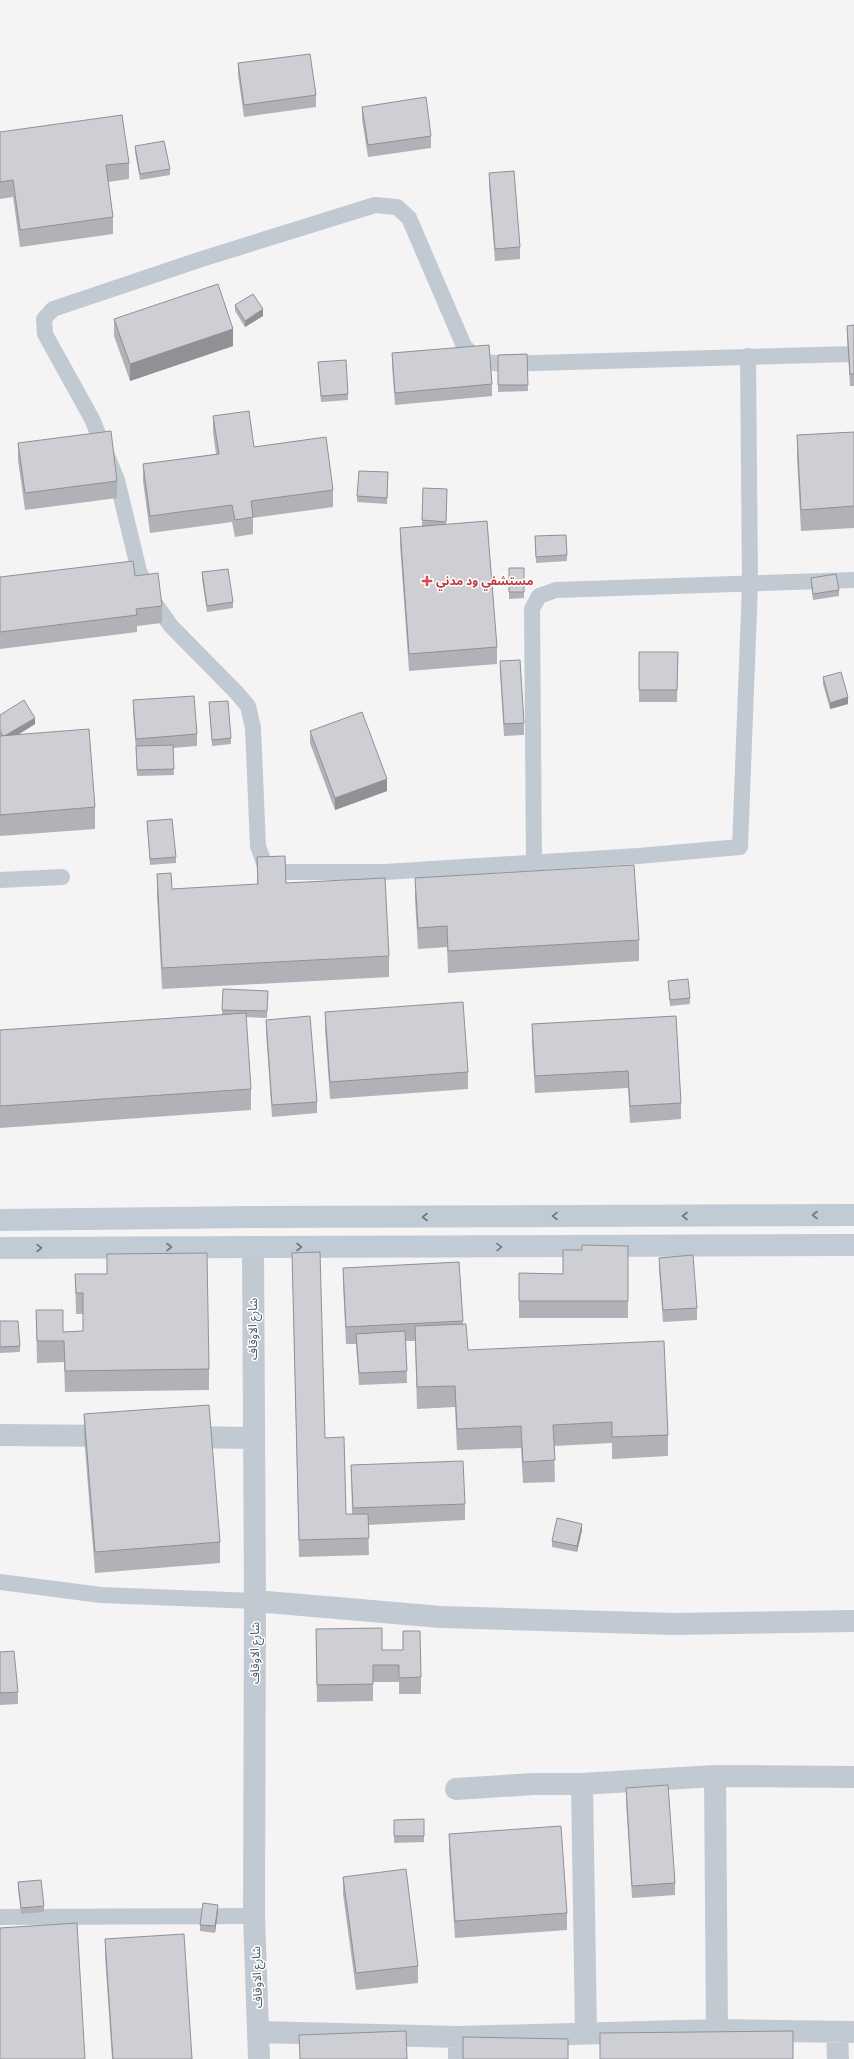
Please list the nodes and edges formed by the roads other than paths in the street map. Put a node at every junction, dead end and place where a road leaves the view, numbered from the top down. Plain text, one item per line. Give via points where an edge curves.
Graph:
1 (854, 354) edge
2 (748, 356) junction
3 (854, 580) edge
4 (750, 584) junction
5 (534, 864) junction
6 (62, 877) dead end
7 (0, 880) edge
8 (854, 1215) edge
9 (474, 1216) junction
10 (647, 1216) junction
11 (0, 1220) edge
12 (647, 1245) junction
13 (854, 1245) edge
14 (253, 1247) junction
15 (0, 1248) edge
16 (474, 1248) junction
17 (0, 1435) edge
18 (136, 1436) edge
19 (159, 1437) edge
20 (253, 1438) junction
21 (0, 1582) edge
22 (255, 1600) junction
23 (854, 1621) edge
24 (715, 1776) junction
25 (854, 1777) edge
26 (582, 1784) junction
27 (456, 1789) dead end
28 (254, 1916) junction
29 (0, 1917) edge
30 (717, 2030) junction
31 (259, 2032) junction
32 (846, 2032) edge
33 (586, 2033) junction
34 (459, 2036) junction
35 (259, 2059) edge
36 (459, 2059) edge
37 (838, 2059) edge

1 - 2 lane
2 - 4 lane
2 - 5 lane via 502,364 479,361 464,346 409,218 397,207 375,205 53,309 44,319 45,334 92,419 117,480 131,572 171,626 248,706 253,728 258,846 264,864 282,872 385,872
3 - 4 lane
4 - 5 lane via 740,847
4 - 5 lane via 556,590 539,596 532,609
6 - 7 lane
8 -> 10 main road
10 -> 9 main road
9 -> 11 main road
9 - 16 main road
10 - 12 main road
12 - 13 main road
16 -> 12 main road
15 -> 14 main road
14 -> 16 main road
14 - 20 street, شارع الاوقاف
17 - 18 street
19 - 20 street
20 - 22 street, شارع الاوقاف
21 - 22 lane via 101,1595
22 - 23 street via 440,1617 674,1624
22 - 28 street, شارع الاوقاف
24 - 25 street
24 - 26 street
24 - 30 street
26 - 27 street
26 - 33 street
28 - 29 lane
28 - 31 street, شارع الاوقاف
30 - 32 street
30 - 33 street
31 - 34 street
31 - 35 street, شارع الاوقاف
32 - 37 street
33 - 34 street
34 - 36 street

